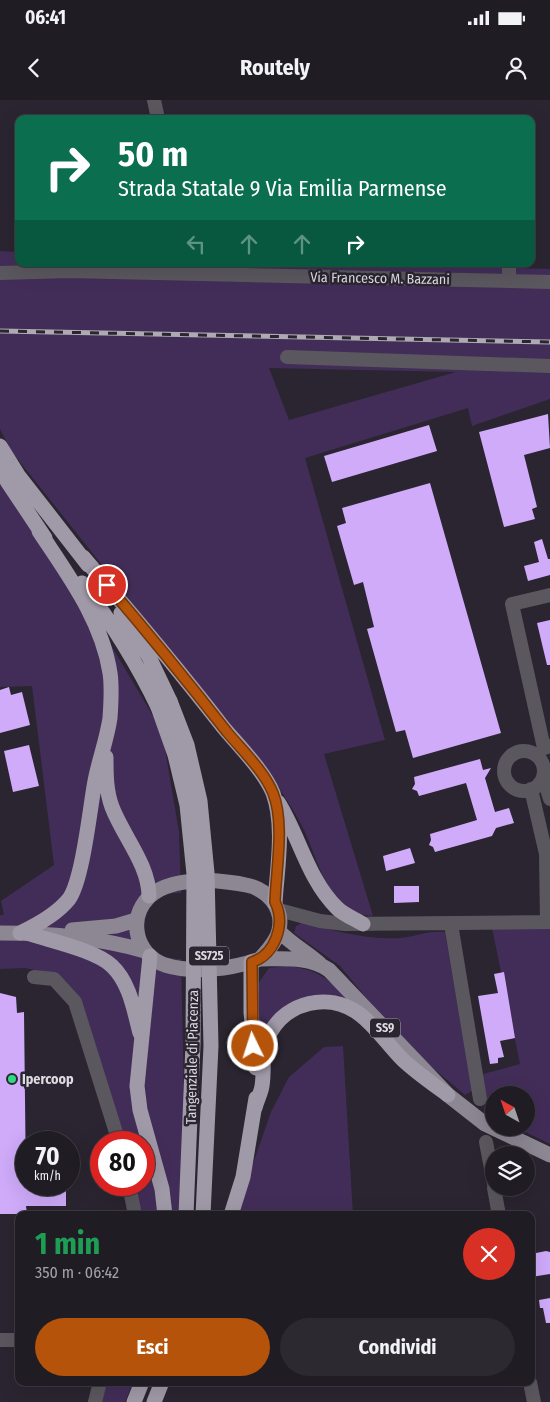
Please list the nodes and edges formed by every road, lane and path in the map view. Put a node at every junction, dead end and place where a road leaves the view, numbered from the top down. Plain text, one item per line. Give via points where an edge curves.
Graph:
1 (154, 100) edge
2 (157, 115) edge
3 (509, 267) edge
4 (151, 268) edge
5 (166, 268) edge
6 (0, 273) edge
7 (509, 281) junction
8 (550, 282) edge
9 (288, 357) dead end
10 (550, 366) edge
11 (0, 446) edge
12 (0, 465) edge
13 (39, 531) junction
14 (83, 557) junction
15 (550, 595) edge
16 (164, 704) junction
17 (105, 743) junction
18 (547, 747) edge
19 (542, 777) junction
20 (531, 789) junction
21 (272, 792) junction
22 (550, 800) edge
23 (548, 854) edge
24 (149, 896) junction
25 (277, 906) junction
26 (136, 920) junction
27 (549, 922) edge
28 (364, 924) junction
29 (451, 924) junction
30 (279, 931) junction
31 (44, 932) junction
32 (0, 933) edge
33 (23, 933) junction
34 (147, 954) junction
35 (256, 961) junction
36 (320, 964) junction
37 (34, 977) dead end
38 (141, 1039) junction
39 (448, 1095) junction
40 (480, 1099) dead end
41 (255, 1108) junction
42 (116, 1131) edge
43 (486, 1142) dead end
44 (487, 1146) edge
45 (550, 1155) edge
46 (131, 1196) edge
47 (496, 1196) edge
48 (134, 1211) edge
49 (165, 1211) edge
50 (186, 1211) edge
51 (203, 1211) edge
52 (232, 1211) edge
53 (498, 1211) edge
54 (0, 1340) edge
55 (15, 1340) edge
56 (99, 1386) edge
57 (140, 1386) edge
58 (160, 1386) edge
59 (531, 1386) edge
60 (95, 1402) edge
61 (134, 1402) edge
62 (154, 1402) edge
63 (534, 1402) edge

1 - 2 street
3 - 7 street
4 - 5 street, Via Francesco M. Bazzani
4 - 6 street, Via Francesco M. Bazzani
5 - 7 street, Via Francesco M. Bazzani
7 - 8 street, Via Francesco M. Bazzani
9 - 10 street
11 - 14 highway, Tangenziale di Piacenza / SS725 via 18,475
12 - 13 highway, Tangenziale di Piacenza / SS725
13 - 16 highway, Tangenziale di Piacenza / SS725 via 105,614
13 - 17 highway via 78,591 100,634 110,673 110,718
14 - 16 highway, Tangenziale di Piacenza / SS725 via 149,657
14 - 21 highway via 166,654
15 - 18 street via 512,604
16 - 50 highway, Tangenziale di Piacenza / SS725, bridge via 187,805 194,874 193,1044
16 - 51 highway, Tangenziale di Piacenza / SS725, bridge via 187,745 200,801 208,874 211,1046
17 - 24 highway via 109,800 144,871
17 - 33 highway via 80,867 70,898
19 - 20 street
19 - 20 street via 542,764 534,754 521,751 509,757 504,769 507,782 518,790
19 - 22 street
20 - 23 street
21 - 25 highway via 277,810
21 - 28 highway via 327,898 338,910
23 - 27 street
24 - 25 main road via 165,887 203,880 248,885 263,892
24 - 26 main road
25 - 28 street via 320,921
25 - 30 main road
26 - 31 main road via 116,926
26 - 34 main road via 138,941
27 - 29 street
28 - 29 street
29 - 40 street
30 - 35 main road
30 - 36 main road
31 - 33 main road
31 - 34 main road via 118,944
32 - 33 main road
33 - 38 highway via 84,950 112,966 126,985
34 - 35 main road via 164,964 195,969
34 - 38 highway via 146,1010
35 - 36 main road via 290,958
35 - 41 highway via 251,1012
36 - 39 main road, SS9 via 339,979
37 - 42 street via 54,979 75,1002
38 - 49 highway via 140,1110 162,1189
39 - 41 highway via 405,1061 357,1012 324,1002 309,1003 281,1017 269,1034 263,1052 262,1086
39 - 45 main road, SS9 via 485,1124
41 - 52 highway via 243,1177
43 - 44 street
46 - 48 street
47 - 53 street
54 - 55 street
56 - 60 street
57 - 61 highway
58 - 62 highway
59 - 63 street

